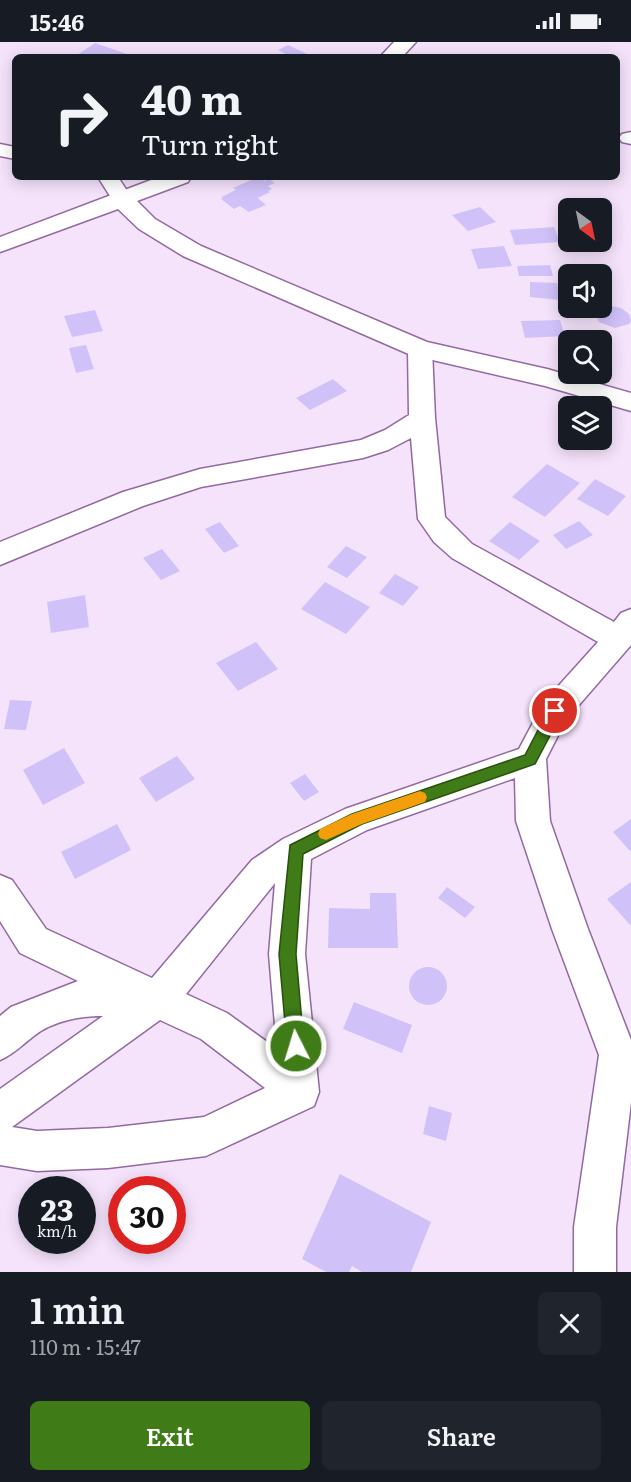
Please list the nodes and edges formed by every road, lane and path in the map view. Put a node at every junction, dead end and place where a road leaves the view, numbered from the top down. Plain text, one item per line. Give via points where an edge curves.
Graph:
1 (406, 42) edge
2 (393, 54) edge
3 (110, 180) edge
4 (172, 180) edge
5 (122, 200) junction
6 (0, 245) edge
7 (420, 349) junction
8 (631, 402) edge
9 (422, 418) junction
10 (0, 554) edge
11 (625, 630) edge
12 (530, 759) junction
13 (295, 850) junction
14 (0, 891) edge
15 (158, 999) junction
16 (0, 1041) edge
17 (625, 1058) edge
18 (300, 1092) junction
19 (0, 1113) edge
20 (0, 1145) edge
21 (595, 1272) edge

1 - 2 street
3 - 5 street
4 - 5 street
5 - 6 street
5 - 7 street via 147,224 192,251
7 - 8 street
7 - 9 street
9 - 10 street via 400,434 363,449 200,478 133,499
9 - 11 street via 432,519 444,536 462,551
11 - 12 street via 555,711
12 - 13 street via 357,819
12 - 17 street via 533,821 570,929
13 - 15 street via 264,872
13 - 18 street via 287,954
14 - 15 street via 33,941
15 - 16 street via 80,998 24,1020
15 - 18 street via 214,1026
15 - 19 street
17 - 21 street via 595,1227
18 - 20 street via 206,1136 108,1148 37,1151

